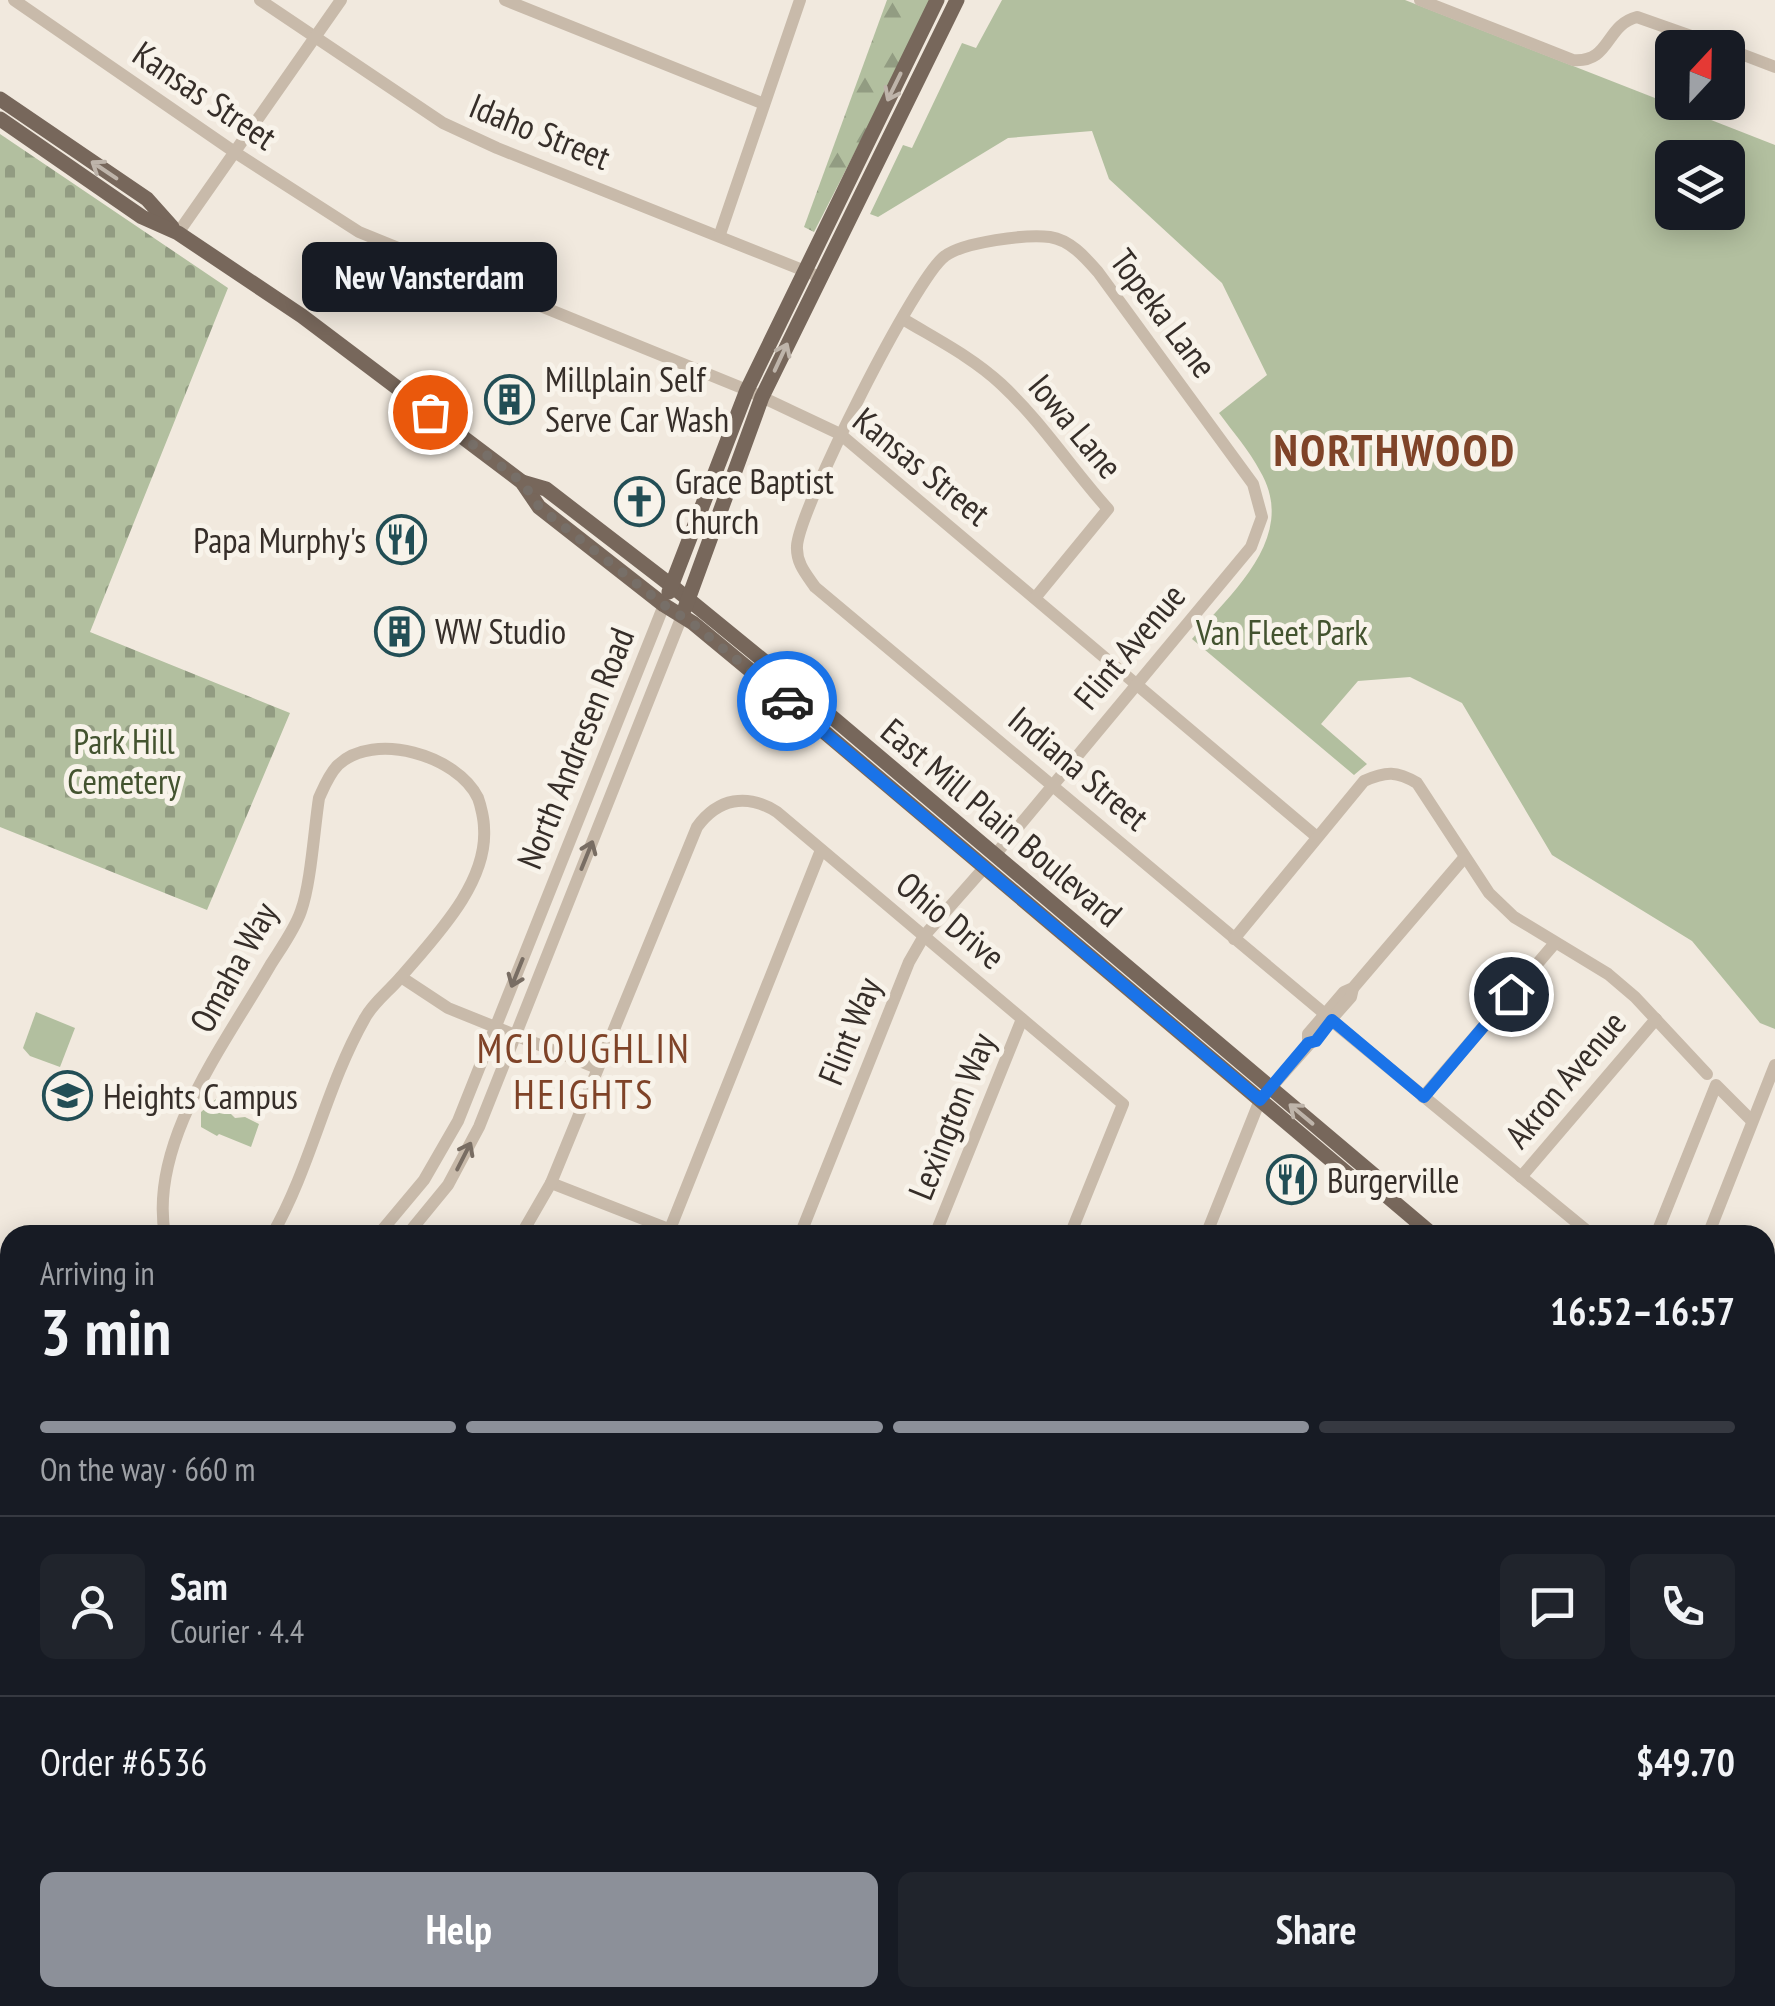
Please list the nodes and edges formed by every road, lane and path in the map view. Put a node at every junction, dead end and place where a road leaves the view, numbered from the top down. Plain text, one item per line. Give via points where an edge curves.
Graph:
1 (14, 0) edge
2 (260, 0) edge
3 (341, 0) edge
4 (505, 0) edge
5 (800, 0) edge
6 (937, 0) edge
7 (957, 0) edge
8 (1420, 0) edge
9 (1674, 30) edge
10 (315, 38) junction
11 (1745, 55) edge
12 (1775, 67) edge
13 (0, 99) edge
14 (764, 104) junction
15 (0, 119) edge
16 (236, 153) junction
17 (178, 234) junction
18 (720, 234) junction
19 (804, 269) junction
20 (820, 276) junction
21 (903, 319) junction
22 (747, 390) junction
23 (762, 397) junction
24 (840, 434) junction
25 (522, 482) junction
26 (1262, 517) joint
27 (798, 564) joint
28 (672, 586) junction
29 (1034, 598) junction
30 (689, 600) junction
31 (664, 605) junction
32 (682, 616) junction
33 (1137, 684) junction
34 (1053, 784) junction
35 (1317, 837) junction
36 (821, 850) junction
37 (995, 855) junction
38 (1464, 858) junction
39 (984, 868) junction
40 (924, 936) junction
41 (1234, 939) junction
42 (1555, 943) junction
43 (401, 977) junction
44 (1329, 1017) junction
45 (1022, 1019) junction
46 (1656, 1019) junction
47 (496, 1027) junction
48 (515, 1035) junction
49 (1775, 1065) edge
50 (598, 1068) junction
51 (1712, 1080) junction
52 (1265, 1094) junction
53 (1424, 1097) junction
54 (1752, 1121) junction
55 (1521, 1177) junction
56 (551, 1183) junction
57 (163, 1225) edge
58 (276, 1225) edge
59 (386, 1225) edge
60 (417, 1225) edge
61 (527, 1225) edge
62 (660, 1225) edge
63 (672, 1225) edge
64 (804, 1225) edge
65 (939, 1225) edge
66 (1076, 1225) edge
67 (1210, 1225) edge
68 (1421, 1225) edge
69 (1580, 1225) edge
70 (1660, 1225) edge
71 (1712, 1225) edge

1 - 16 street, Kansas Street
2 - 10 street, Idaho Street
3 - 10 street
4 - 14 street
5 - 14 street
6 -> 19 main road, North Andresen Road
7 - 20 main road, North Andresen Road
8 - 9 street via 1573,60 1596,57 1619,25 1637,17
10 - 16 street
10 - 18 street, Idaho Street via 443,123
11 - 12 street
17 -> 13 main road, East Mill Plain Boulevard via 147,200
14 - 18 street
15 - 17 main road, East Mill Plain Boulevard
16 - 17 street
16 - 22 street, Kansas Street via 360,232
17 - 25 main road, East Mill Plain Boulevard via 316,326
18 - 19 street, Idaho Street
19 - 20 street, Idaho Street
19 - 22 main road, North Andresen Road
23 -> 20 main road, North Andresen Road
21 - 24 street, Topeka Lane
21 - 26 street, Topeka Lane via 942,258 960,248 1050,237 1069,244 1098,272 1253,484
21 - 29 street, Iowa Lane via 999,382 1108,510
22 - 23 street, Kansas Street
22 - 28 main road, North Andresen Road
23 - 24 street, Kansas Street
23 - 30 main road, North Andresen Road
24 - 27 street, Topeka Lane via 797,544
24 - 29 street, Kansas Street
25 - 28 main road, East Mill Plain Boulevard via 546,489
25 - 31 main road, East Mill Plain Boulevard via 540,508
26 - 33 street, Flint Avenue via 1251,548
27 - 34 street, Indiana Street via 814,587
28 - 30 main road, East Mill Plain Boulevard
28 - 31 main road, North Andresen Road
29 - 33 street, Kansas Street
30 - 32 main road, North Andresen Road
30 - 37 main road, East Mill Plain Boulevard
31 - 32 main road, East Mill Plain Boulevard
31 -> 47 street, North Andresen Road
32 - 39 main road, East Mill Plain Boulevard
48 -> 32 street, North Andresen Road
33 - 34 street, Flint Avenue
33 - 35 street, Kansas Street
34 - 37 street, Flint Avenue
34 - 41 street, Indiana Street
35 - 38 street via 1364,781 1398,772 1417,783
35 - 41 street
36 - 40 street, Ohio Drive
36 - 50 street, Ohio Drive via 764,804 733,800 706,814
36 - 63 street
37 - 52 main road, East Mill Plain Boulevard
38 - 42 street via 1514,917
38 - 44 street
39 - 40 street, Flint Way
39 - 52 main road, East Mill Plain Boulevard
40 - 45 street, Ohio Drive
40 - 64 street, Flint Way
41 - 44 street, Indiana Street
42 - 46 street via 1608,974
42 - 53 street
43 - 47 street via 448,1008
43 - 57 street, Omaha Way via 476,874 484,829 478,798 462,778 430,760 378,748 339,764 325,783 301,912 182,1124 163,1188
43 - 58 street via 356,1034
44 - 52 street via 1308,1034 1308,1043
44 - 53 street, Indiana Street
45 - 65 street, Lexington Way
45 - 66 street, Ohio Drive via 1123,1104
46 - 51 street
46 - 55 street, Akron Avenue
47 - 48 street
47 - 59 street, North Andresen Road via 444,1148
48 - 50 street
60 -> 48 street, North Andresen Road via 463,1161
49 - 54 street
50 - 56 street
51 - 54 street
51 - 70 street
52 - 67 street
52 - 68 main road, East Mill Plain Boulevard via 1374,1176
53 - 55 street, Indiana Street
54 - 71 street
55 - 69 street, Indiana Street
56 - 61 street
56 - 62 street

